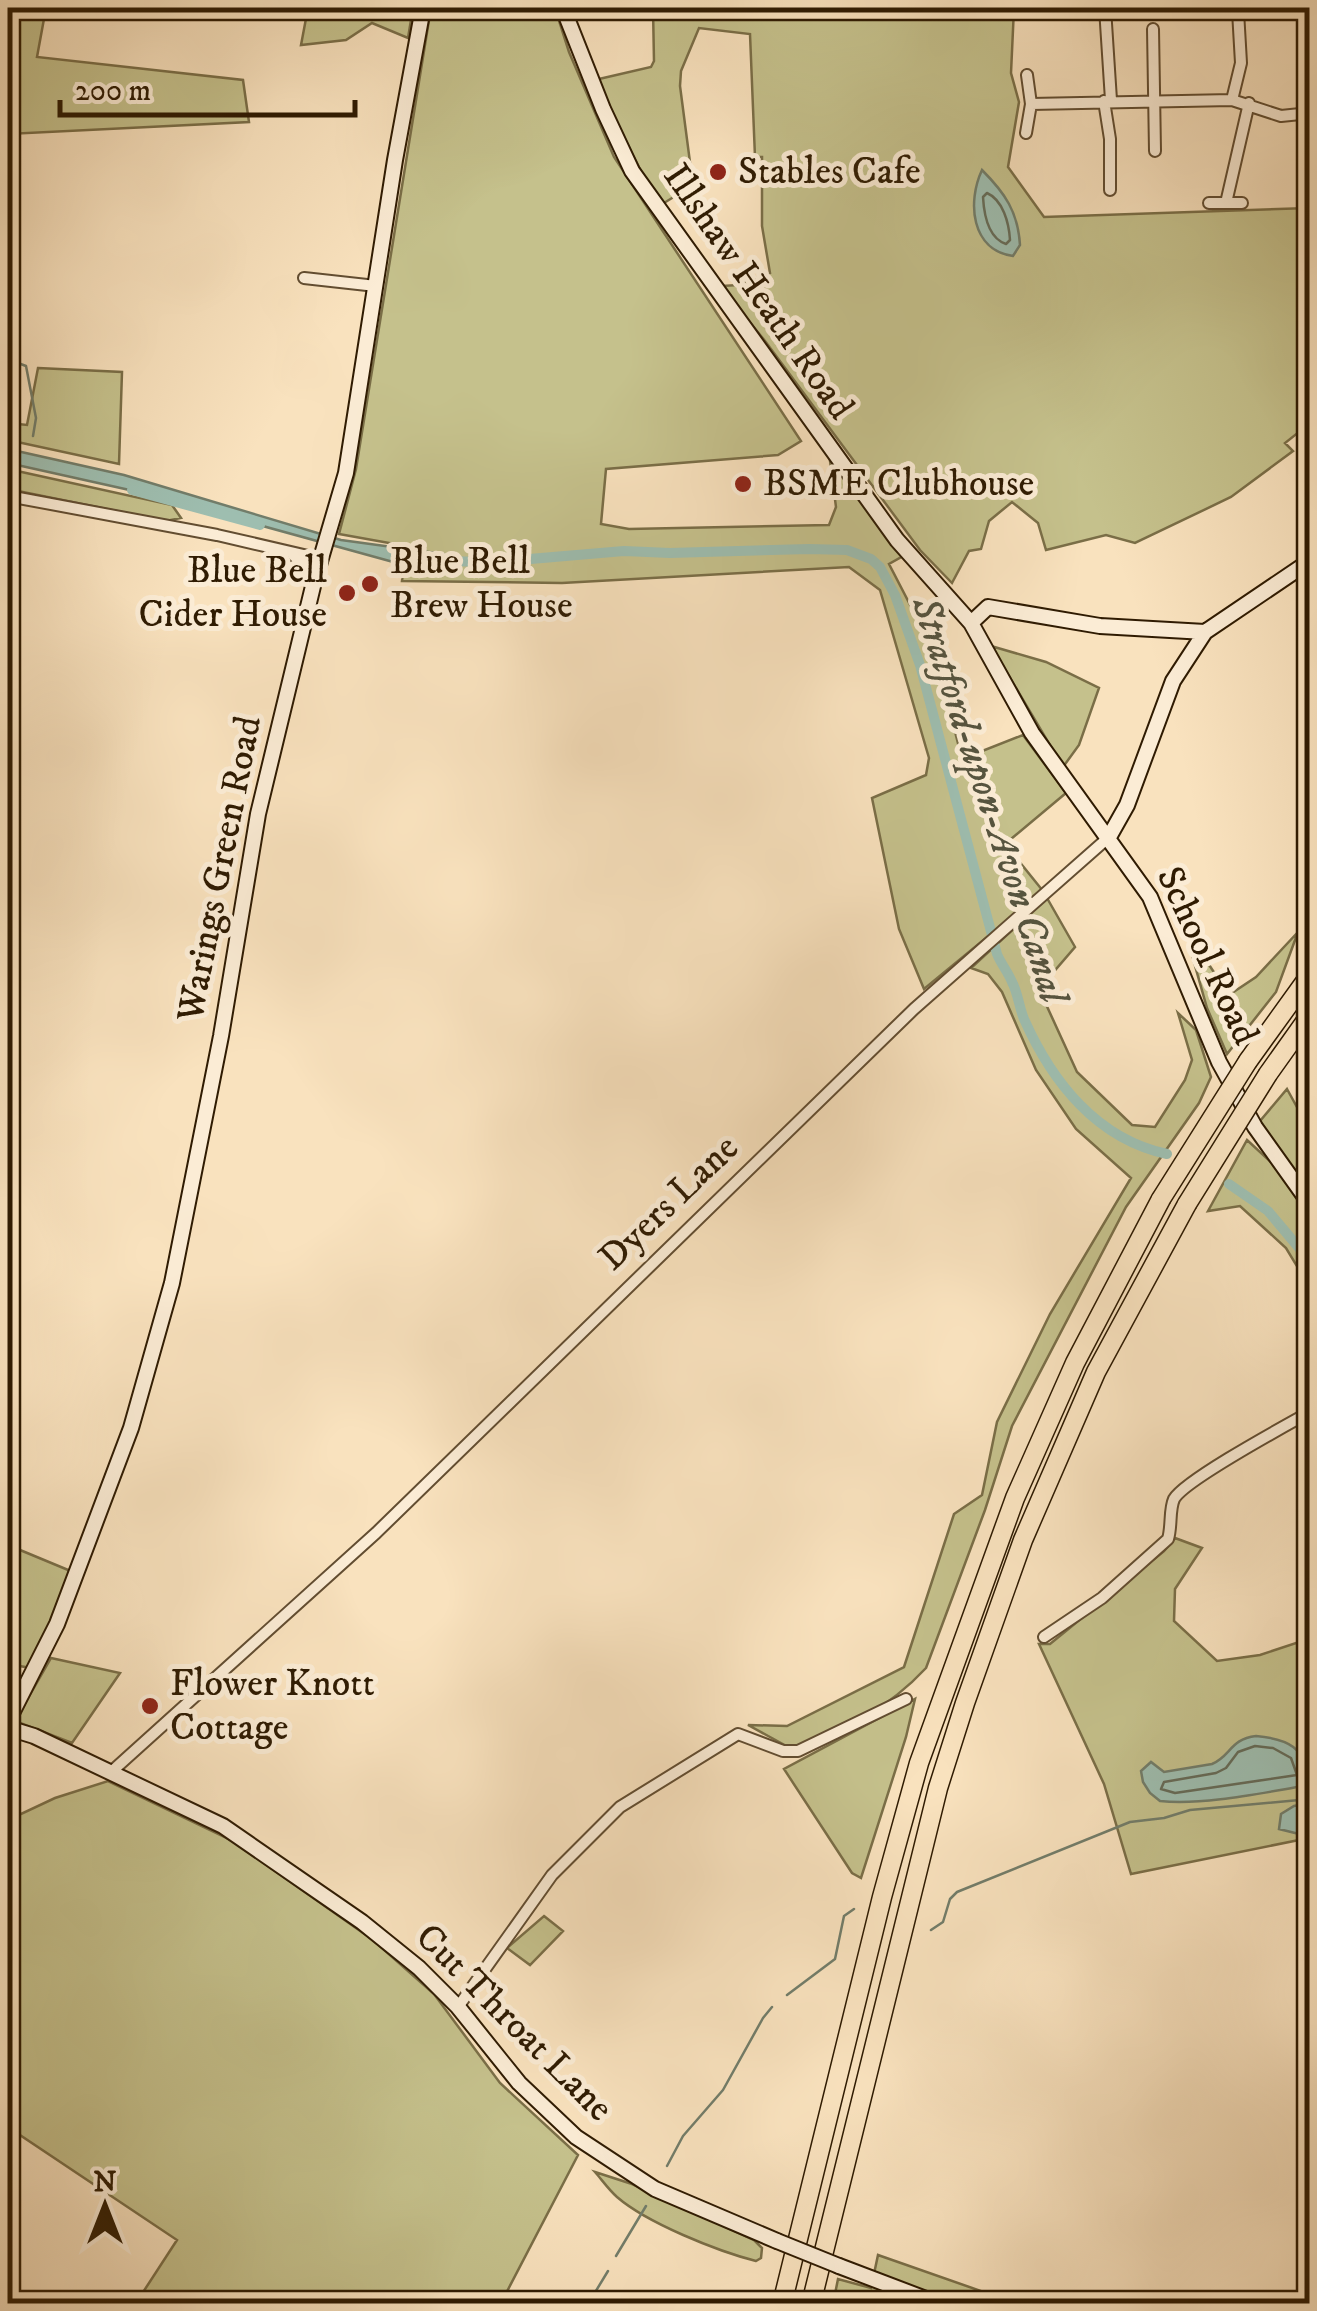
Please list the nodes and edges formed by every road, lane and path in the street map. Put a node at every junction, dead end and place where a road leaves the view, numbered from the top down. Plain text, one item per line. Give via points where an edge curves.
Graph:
1 (423, 8) edge
2 (564, 8) edge
3 (1105, 8) edge
4 (1255, 10) dead end
5 (1238, 11) junction
6 (1218, 12) dead end
7 (1153, 29) dead end
8 (1026, 75) dead end
9 (1107, 100) junction
10 (1153, 100) junction
11 (1232, 100) junction
12 (1249, 103) junction
13 (1032, 104) junction
14 (1310, 112) edge
15 (1026, 133) dead end
16 (1155, 151) dead end
17 (1110, 190) dead end
18 (1226, 203) junction
19 (1242, 203) dead end
20 (1210, 204) dead end
21 (304, 278) dead end
22 (376, 286) junction
23 (8, 496) edge
24 (291, 554) junction
25 (323, 554) junction
26 (1310, 561) edge
27 (314, 582) junction
28 (952, 599) junction
29 (988, 607) junction
30 (971, 623) junction
31 (1205, 632) junction
32 (1109, 836) junction
33 (1310, 975) edge
34 (1310, 1014) edge
35 (1310, 1204) edge
36 (1310, 1412) edge
37 (1044, 1637) dead end
38 (906, 1699) dead end
39 (8, 1724) edge
40 (110, 1773) junction
41 (458, 2007) junction
42 (782, 2304) edge
43 (811, 2304) edge
44 (939, 2304) edge

1 - 22 street, Warings Green Road
2 - 28 street, Illshaw Heath Road via 632,170 906,552
3 - 9 street
4 - 5 street
5 - 6 street
5 - 11 street via 1241,63
7 - 10 street
8 - 13 street
9 - 10 street
9 - 13 street
9 - 17 street
10 - 11 street
10 - 16 street
11 - 12 street
12 - 14 street via 1281,116
12 - 18 street
13 - 15 street
18 - 19 street
18 - 20 street
21 - 22 street
22 - 25 street, Warings Green Road via 346,473
23 - 24 street
24 - 25 street
24 - 27 street
25 - 27 street, Warings Green Road
26 - 31 street
27 - 39 street, Warings Green Road via 258,814 221,1036 157,1342 57,1624
28 - 29 street
28 - 30 street, Illshaw Heath Road
29 - 30 street
29 - 31 street via 1100,626
30 - 32 street, Illshaw Heath Road via 1032,733
31 - 32 street, Dyers Lane via 1172,682
32 - 35 street, School Road via 1150,896 1219,1062
32 - 40 street, Dyers Lane via 914,1010 362,1546
33 - 42 highway, bridge via 1162,1199 1075,1363 1015,1498 924,1747
34 - 43 highway, bridge via 1186,1204 1089,1388 1024,1540 938,1788
36 - 37 street via 1176,1496 1168,1538 1102,1598
38 - 41 street via 798,1751 738,1734 620,1807 552,1876
39 - 40 street, Cut Throat Lane
40 - 41 street, Cut Throat Lane via 223,1826 362,1922
41 - 44 street, Cut Throat Lane, bridge via 519,2082 589,2147 655,2188

